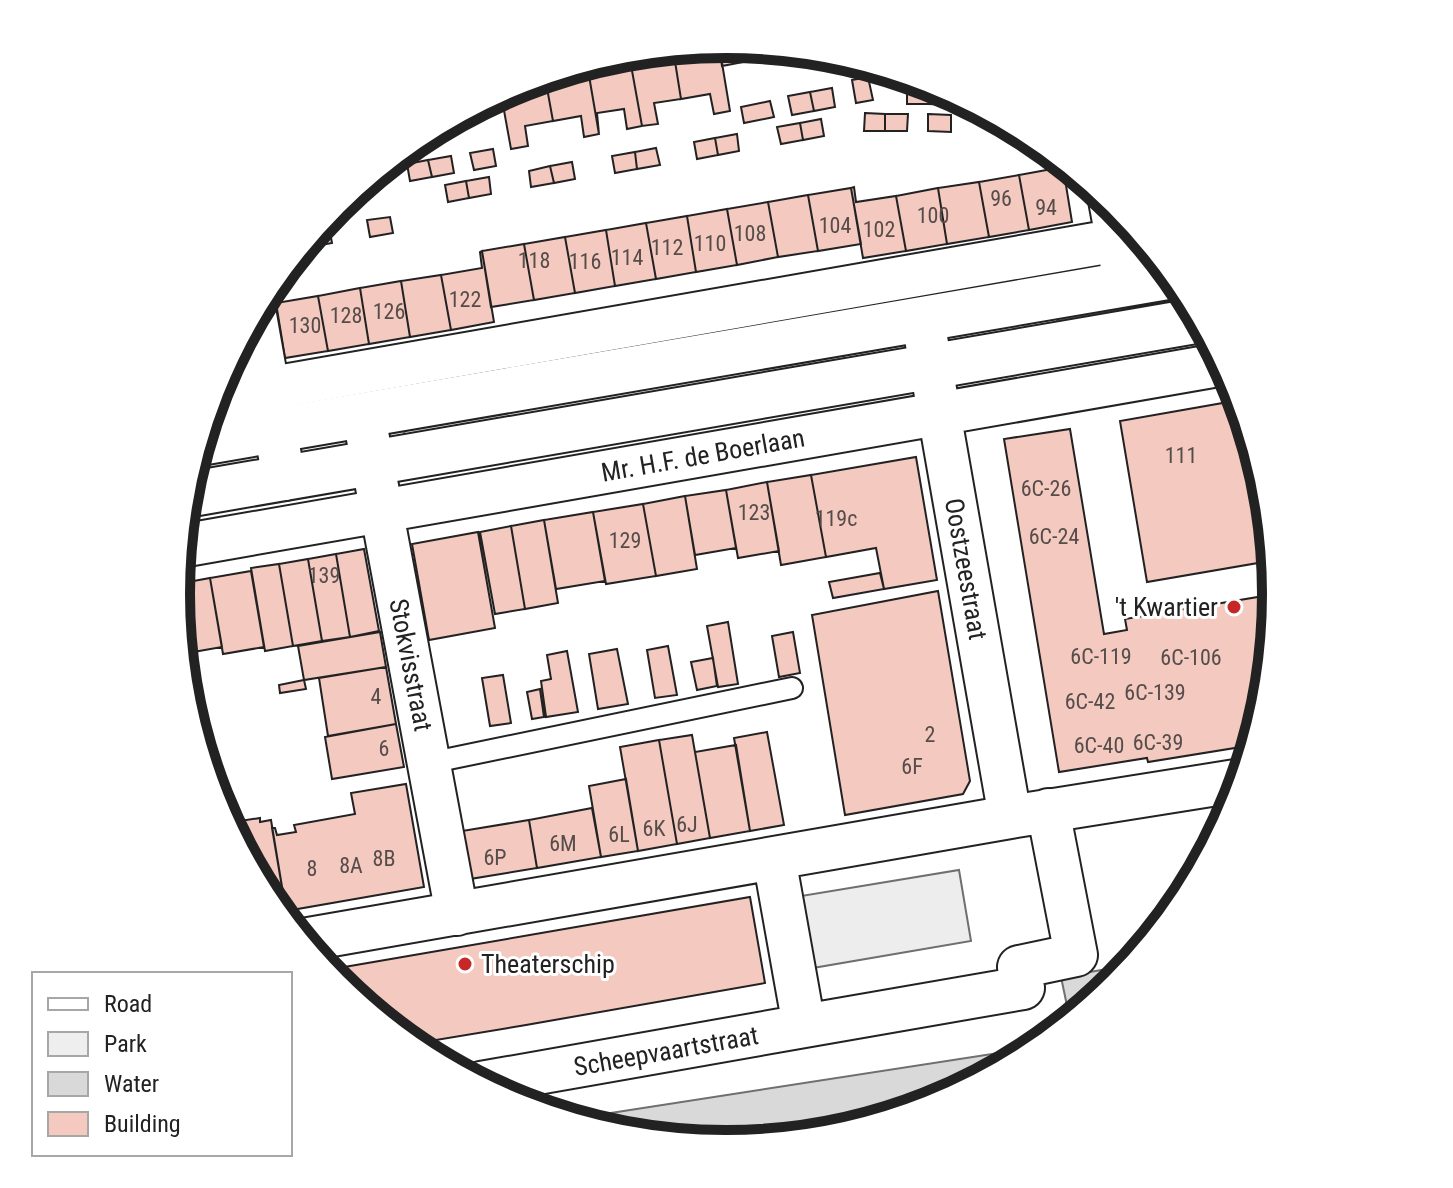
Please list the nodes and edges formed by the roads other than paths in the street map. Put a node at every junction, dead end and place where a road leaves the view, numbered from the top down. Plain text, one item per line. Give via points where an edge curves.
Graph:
1 (1117, 227) edge
2 (1123, 235) edge
3 (1159, 278) edge
4 (1125, 284) junction
5 (923, 321) junction
6 (1189, 322) edge
7 (258, 334) edge
8 (931, 366) junction
9 (1211, 366) edge
10 (227, 401) edge
11 (271, 410) junction
12 (939, 414) junction
13 (364, 417) junction
14 (215, 436) edge
15 (373, 463) junction
16 (284, 479) junction
17 (200, 493) edge
18 (381, 510) junction
19 (193, 544) edge
20 (792, 688) dead end
21 (429, 763) junction
22 (1228, 782) edge
23 (1029, 813) junction
24 (774, 858) junction
25 (457, 914) junction
26 (316, 938) edge
27 (804, 1026) junction
28 (500, 1080) edge

1 - 11 street
2 - 4 street
3 - 4 street
4 - 5 street
5 - 8 street, Oostzeestraat
5 - 13 street
6 - 8 street, Mr. H.F. de Boerlaan
7 - 11 street
8 - 12 street, Oostzeestraat
8 - 15 street, Mr. H.F. de Boerlaan
9 - 12 street, Mr. H.F. de Boerlaan
10 - 11 street
11 - 13 street
11 - 14 street
11 - 16 street
12 - 18 street, Mr. H.F. de Boerlaan
12 - 23 street, Oostzeestraat
13 - 15 street, Stokvisstraat
15 - 16 street, Mr. H.F. de Boerlaan
15 - 18 street, Stokvisstraat
16 - 17 street, Mr. H.F. de Boerlaan
18 - 19 street, Mr. H.F. de Boerlaan
18 - 21 street, Stokvisstraat
20 - 21 lane
21 - 25 street, Stokvisstraat
22 - 23 street
23 - 24 street
23 - 27 street, Scheepvaartstraat via 1076,955 1019,967 1023,988
24 - 25 street
24 - 27 street
25 - 26 street
27 - 28 street, Scheepvaartstraat

